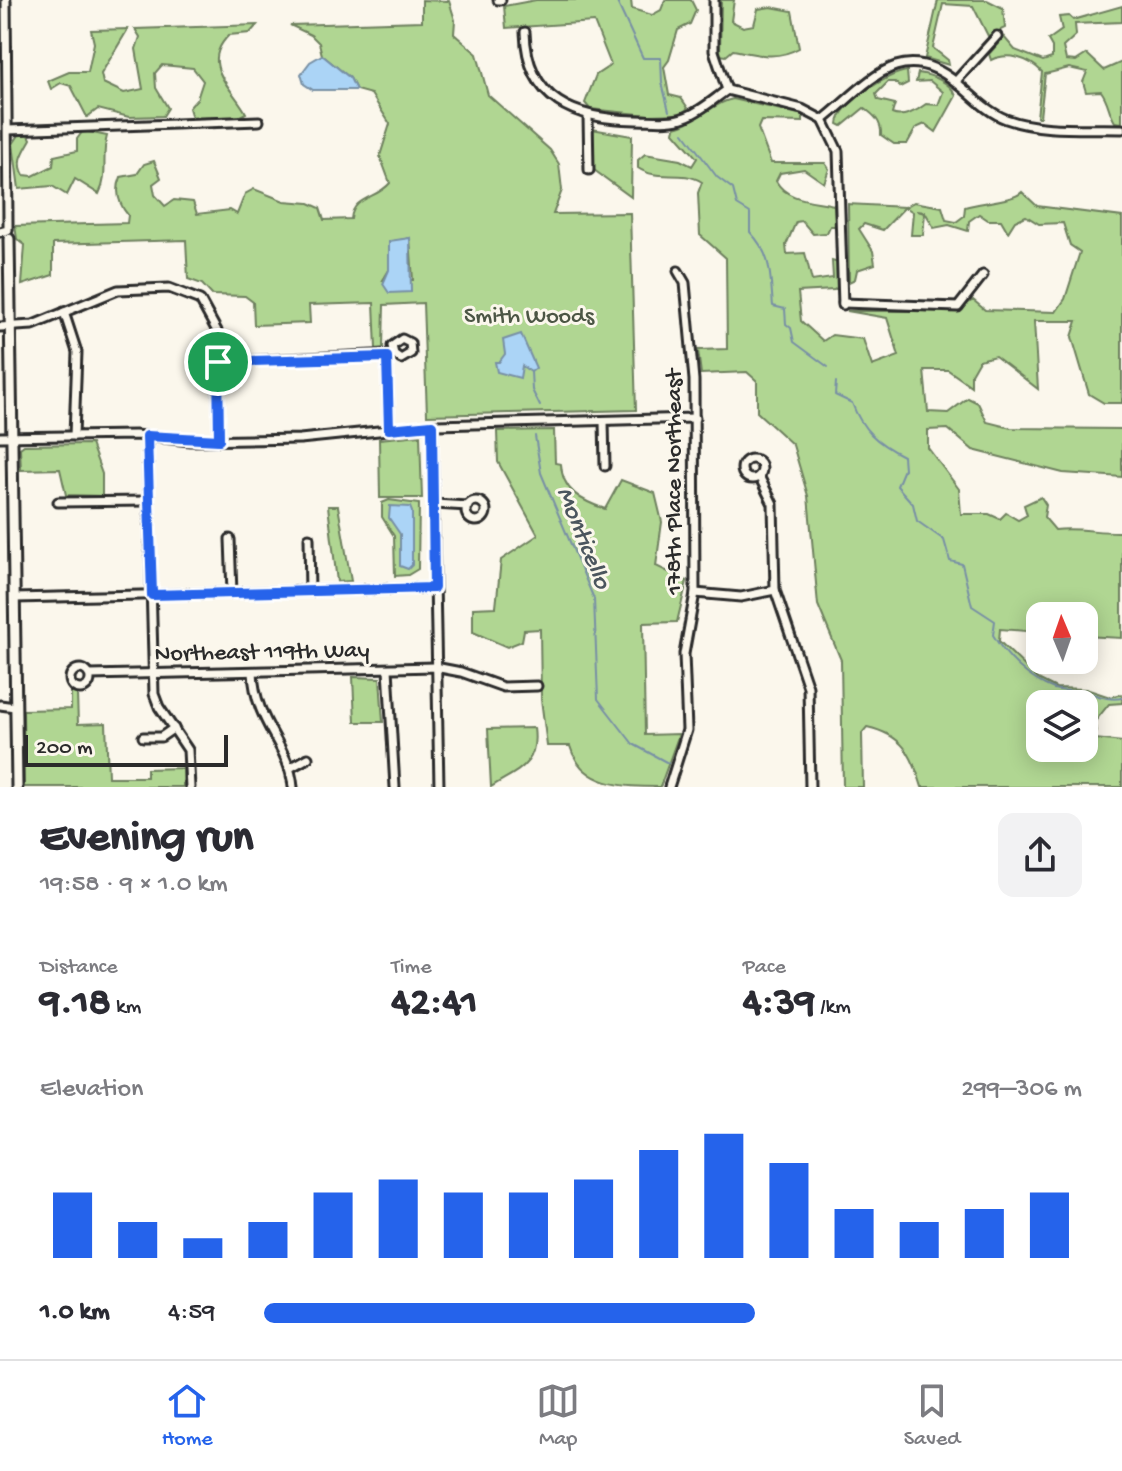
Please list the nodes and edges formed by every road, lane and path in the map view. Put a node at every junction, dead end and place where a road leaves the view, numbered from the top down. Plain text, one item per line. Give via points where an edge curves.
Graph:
1 (6, 0) edge
2 (714, 0) edge
3 (525, 32) dead end
4 (997, 36) dead end
5 (956, 81) junction
6 (727, 90) junction
7 (588, 116) junction
8 (823, 120) junction
9 (259, 121) dead end
10 (1122, 129) edge
11 (8, 130) junction
12 (589, 170) dead end
13 (5, 234) edge
14 (678, 271) dead end
15 (983, 275) dead end
16 (64, 312) junction
17 (5, 326) edge
18 (218, 362) junction
19 (695, 418) junction
20 (604, 421) junction
21 (432, 425) junction
22 (389, 429) junction
23 (74, 436) junction
24 (147, 436) junction
25 (5, 437) edge
26 (219, 440) junction
27 (605, 466) dead end
28 (759, 476) dead end
29 (149, 501) junction
30 (58, 502) dead end
31 (434, 504) junction
32 (468, 506) dead end
33 (309, 538) dead end
34 (230, 539) dead end
35 (434, 588) junction
36 (775, 590) junction
37 (310, 591) junction
38 (232, 593) junction
39 (695, 593) junction
40 (152, 595) junction
41 (15, 598) junction
42 (435, 667) junction
43 (388, 669) junction
44 (154, 671) junction
45 (253, 672) junction
46 (90, 675) dead end
47 (537, 686) dead end
48 (0, 705) edge
49 (15, 707) junction
50 (174, 728) junction
51 (143, 737) dead end
52 (308, 758) dead end
53 (290, 768) junction
54 (17, 787) edge
55 (190, 787) edge
56 (293, 787) edge
57 (395, 787) edge
58 (439, 787) edge
59 (669, 787) edge
60 (810, 787) edge

1 - 11 street
2 - 6 street via 714,51
3 - 7 street via 525,50 543,88 559,103
4 - 5 street
5 - 8 street via 921,63 887,68
5 - 10 street via 1011,121
6 - 7 street via 683,119
6 - 8 street via 802,109
7 - 12 street
8 - 15 street via 838,151 843,304 958,307
9 - 11 street
11 - 13 street
13 - 17 street
14 - 19 street, 178th Place Northeast via 685,283
16 - 17 street via 33,325
16 - 18 street via 118,290 181,290 200,300 211,316
16 - 23 street via 77,352
17 - 25 street
18 - 22 street via 390,356
18 - 26 street
19 - 20 street
19 - 39 street, 178th Place Northeast
20 - 21 street
20 - 27 street
21 - 22 street
21 - 31 street
22 - 26 street via 300,439
23 - 24 street
23 - 25 street
24 - 26 street
24 - 29 street
25 - 41 street
28 - 36 street via 773,504
29 - 30 street
29 - 40 street
31 - 32 street
31 - 35 street
33 - 37 street
34 - 38 street
35 - 37 street
35 - 42 street
36 - 39 street via 741,597
36 - 60 street via 808,687
37 - 38 street
38 - 40 street
39 - 59 street, 178th Place Northeast via 684,654 687,730
40 - 41 street
40 - 44 street
41 - 49 street
42 - 43 street, Northeast 119th Way
42 - 47 street, Northeast 119th Way via 503,687
42 - 58 street
43 - 45 street, Northeast 119th Way
43 - 57 street
44 - 45 street, Northeast 119th Way
44 - 46 street, Northeast 119th Way
44 - 50 street via 159,707
45 - 53 street via 259,712
48 - 49 street
49 - 54 street
50 - 51 street via 161,737
50 - 55 street via 188,750
52 - 53 street
53 - 56 street

